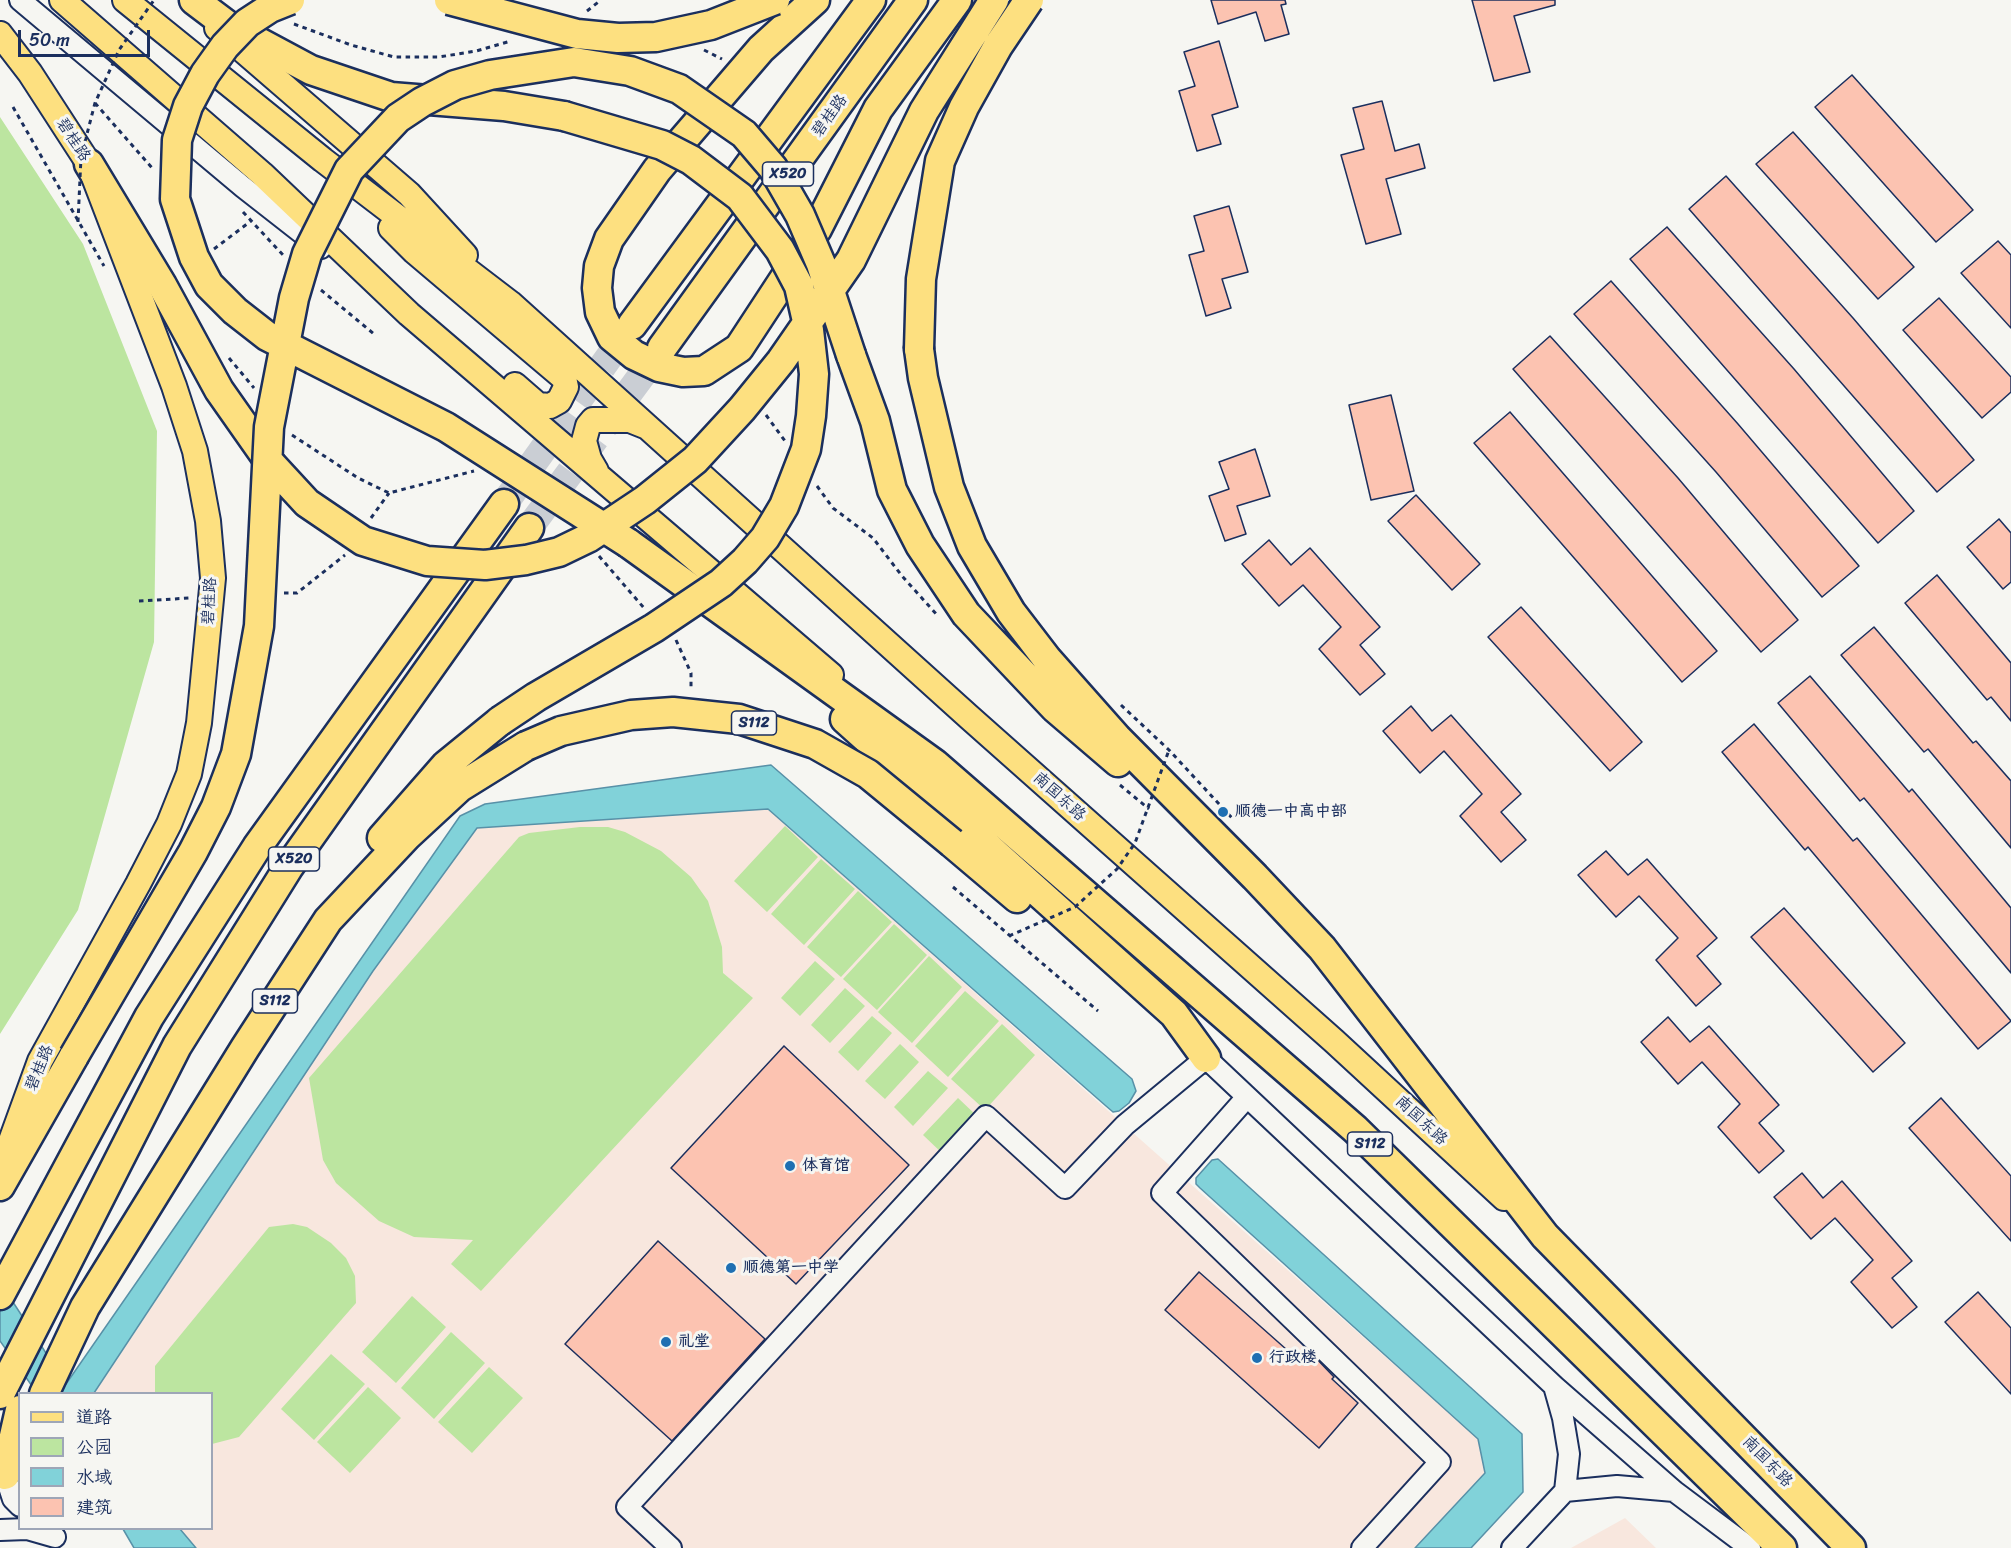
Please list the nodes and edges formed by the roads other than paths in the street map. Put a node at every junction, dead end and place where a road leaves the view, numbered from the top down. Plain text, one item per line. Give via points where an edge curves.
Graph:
1 (20, 0) edge
2 (62, 0) edge
3 (125, 0) edge
4 (184, 0) edge
5 (194, 0) edge
6 (290, 0) edge
7 (449, 0) edge
8 (775, 0) edge
9 (815, 0) edge
10 (871, 0) edge
11 (914, 0) edge
12 (957, 0) edge
13 (994, 0) edge
14 (1029, 0) edge
15 (0, 34) edge
16 (323, 160) junction
17 (89, 164) junction
18 (262, 174) junction
19 (510, 303) junction
20 (409, 314) junction
21 (632, 325) tunnel mouth
22 (662, 348) tunnel mouth
23 (647, 426) junction
24 (601, 478) junction
25 (504, 504) tunnel mouth
26 (529, 528) tunnel mouth
27 (739, 623) junction
28 (935, 764) junction
29 (1256, 877) junction
30 (328, 920) junction
31 (1206, 1058) junction
32 (1247, 1097) junction
33 (0, 1172) edge
34 (0, 1186) edge
35 (1545, 1236) junction
36 (0, 1295) edge
37 (42, 1312) junction
38 (1554, 1386) junction
39 (23, 1392) edge
40 (45, 1392) edge
41 (0, 1394) edge
42 (18, 1418) edge
43 (18, 1448) edge
44 (2, 1480) edge
45 (1565, 1491) junction
46 (1674, 1491) junction
47 (18, 1504) edge
48 (18, 1529) edge
49 (0, 1530) edge
50 (30, 1530) edge
51 (56, 1538) edge
52 (671, 1548) edge
53 (1362, 1548) edge
54 (1512, 1548) edge
55 (1750, 1548) edge
56 (1782, 1548) edge
57 (1851, 1548) edge

1 - 20 street via 243,187
2 - 18 main road
3 - 16 main road
4 - 19 main road via 409,194
5 - 30 highway, bridge via 227,25 311,70 391,97 504,106 564,116 662,145 718,179 747,206 780,250 798,286 809,330 814,374 806,449 784,506 765,538 721,583 536,697 446,765 370,854
6 - 27 highway, bridge via 247,23 225,46 188,106 177,140 175,199 194,257 209,285 267,336 446,427 628,543
7 - 8 highway, bridge via 577,34 618,38 656,37 711,25
9 - 12 highway via 761,49 657,171 609,239 599,266 600,312 612,337 634,355 658,367 704,371 740,348 817,229 878,108
10 - 21 highway, X520
11 - 22 highway, 碧桂路 / X520
13 - 17 highway, bridge via 924,111 851,260 781,361 742,409 695,460 645,500 588,538 559,552 526,560 486,566 427,561 363,541 307,503 271,464 219,390
14 - 29 highway, bridge via 964,107 940,161 921,279 919,349 949,487 972,546 1011,612 1047,659 1117,738
15 - 17 main road, 碧桂路
16 - 18 main road via 414,251 564,378 566,387 560,401 550,406 538,405
16 - 19 main road
17 - 33 main road, 碧桂路 via 195,451 208,521 213,578 208,643 189,774 138,884 40,1061
18 - 20 main road
19 - 23 main road, 南国东路
20 - 24 main road
23 - 24 main road via 630,420 593,420 584,441
23 - 35 main road, 南国东路 via 1334,1041
24 - 28 main road
25 - 36 highway, X520 via 258,847 149,1017
26 - 37 highway, X520 via 288,868 177,1046
27 - 28 highway
27 - 31 highway via 1174,1014
28 - 56 highway, S112 via 1355,1130
29 - 34 highway, bridge via 1055,708 966,614 920,545 892,490 874,421 800,214 773,168 744,134 679,89 630,71 574,62 490,75 455,85 398,118 349,170 307,254 294,298 269,427 259,626 236,754 216,807 183,872
29 - 35 highway via 1364,1000
30 - 31 highway, S112, bridge via 407,836 460,787 526,746 561,731 631,715 674,712 739,719 815,744 867,774
30 - 40 highway, S112 via 85,1307
31 - 32 street
31 - 52 street via 1125,1125 1065,1188 986,1116 627,1507
32 - 38 street
32 - 53 street via 1162,1193 1440,1462
35 - 57 highway, 南国东路
37 - 39 highway
37 - 41 highway
38 - 45 street via 1569,1454
38 - 46 street
42 - 44 highway
43 - 44 highway
44 - 47 street
45 - 46 street via 1617,1486
45 - 54 street
46 - 55 street
48 - 49 street
50 - 51 street

